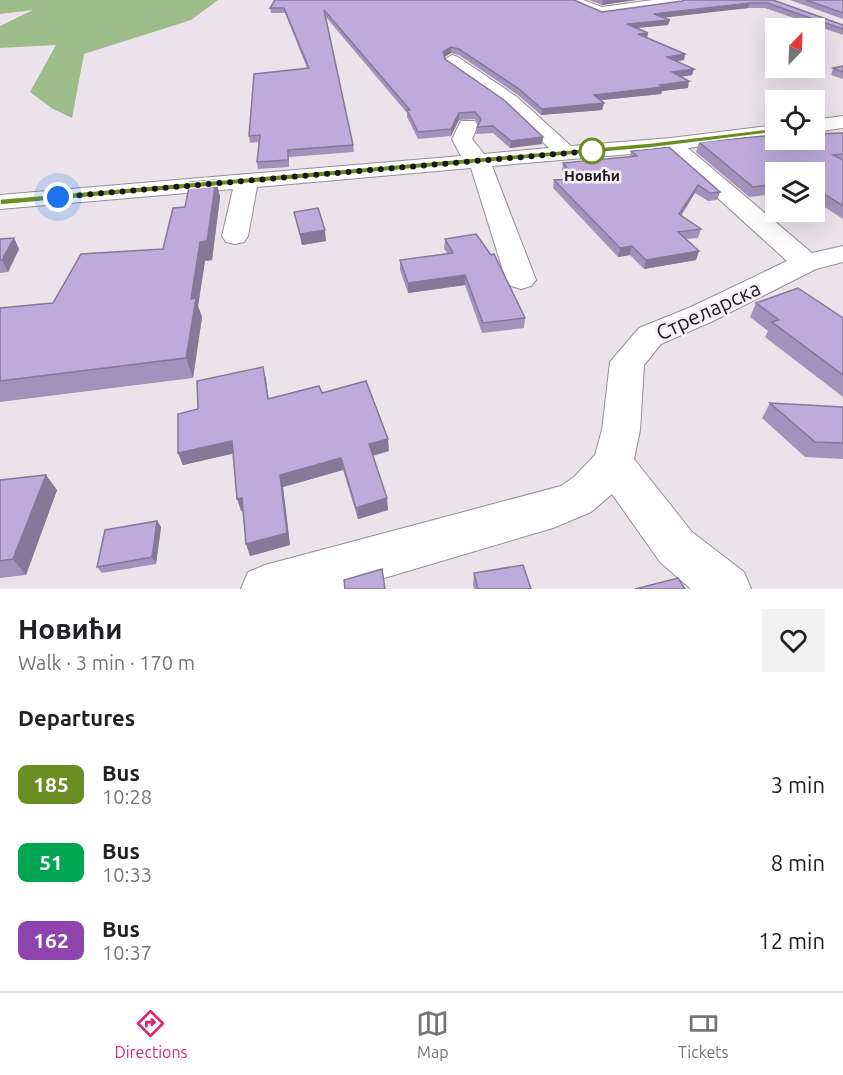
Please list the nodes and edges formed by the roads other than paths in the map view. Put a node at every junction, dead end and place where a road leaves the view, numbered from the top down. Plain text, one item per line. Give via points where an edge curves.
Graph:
1 (572, 0) edge
2 (680, 0) edge
3 (452, 60) dead end
4 (843, 122) edge
5 (825, 124) edge
6 (468, 125) dead end
7 (765, 132) edge
8 (671, 144) junction
9 (566, 153) junction
10 (480, 162) junction
11 (246, 181) junction
12 (0, 202) edge
13 (235, 236) dead end
14 (843, 254) edge
15 (806, 263) junction
16 (521, 280) dead end
17 (613, 464) junction
18 (265, 589) edge
19 (727, 589) edge

1 - 2 street via 601,11
3 - 9 street via 524,111
4 - 5 street
6 - 10 street via 462,139
7 - 8 street
8 - 9 street
8 - 15 street
9 - 10 street
10 - 11 street
10 - 16 street
11 - 12 street
11 - 13 street
14 - 15 street, Стреларска
15 - 17 street, Стреларска via 650,336 627,362 621,430
17 - 18 street, Стреларска via 589,490 553,510
17 - 19 street via 676,547

